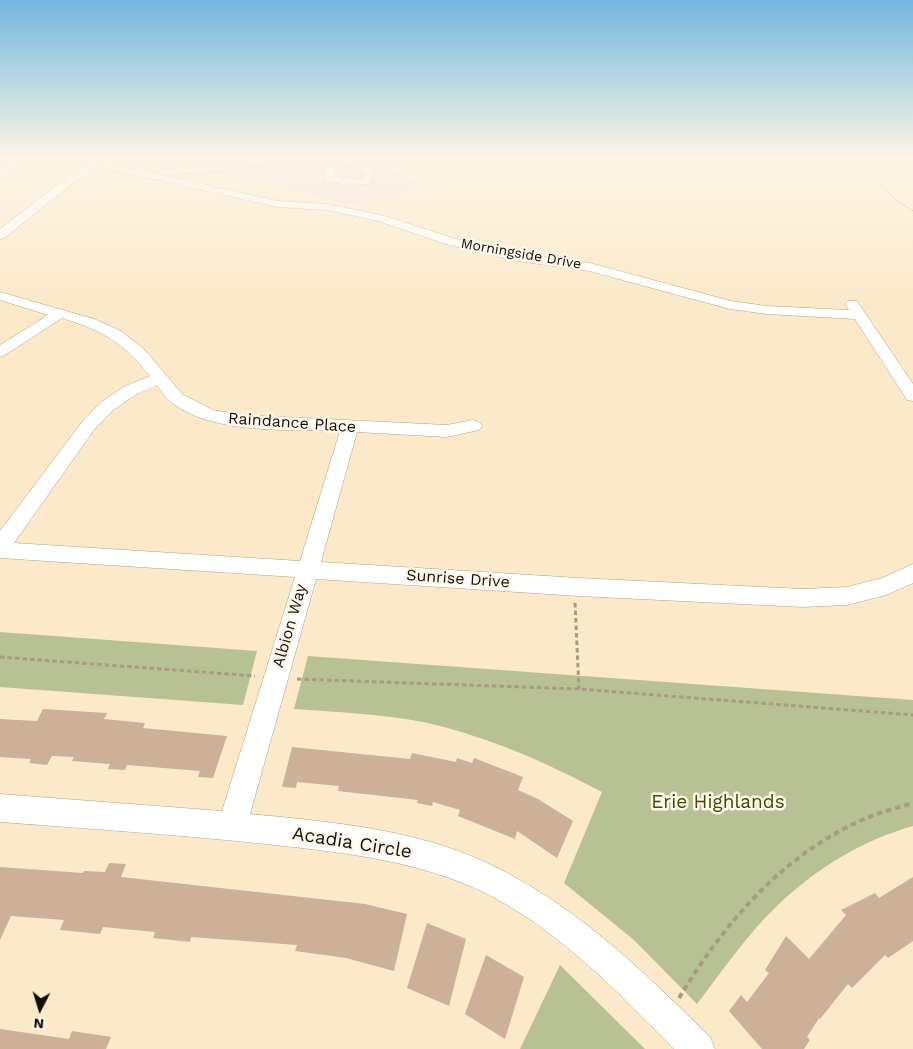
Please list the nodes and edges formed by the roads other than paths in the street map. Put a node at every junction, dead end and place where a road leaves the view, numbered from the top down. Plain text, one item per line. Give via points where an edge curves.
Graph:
1 (37, 206) edge
2 (310, 206) edge
3 (0, 235) edge
4 (0, 296) edge
5 (850, 302) dead end
6 (59, 314) junction
7 (859, 315) junction
8 (0, 352) edge
9 (159, 378) junction
10 (913, 396) edge
11 (473, 426) dead end
12 (350, 427) junction
13 (0, 548) edge
14 (307, 569) junction
15 (913, 573) edge
16 (0, 808) edge
17 (232, 826) junction
18 (698, 1049) edge

1 - 3 street
2 - 7 street, Morningside Drive via 381,218 453,242 518,257 590,267 730,305
4 - 6 street, Raindance Place
5 - 7 street
6 - 8 street
6 - 9 street, Raindance Place via 116,334 140,353
7 - 10 street
9 - 12 street, Raindance Place via 176,398 209,415
9 - 13 street via 129,391 106,407 88,426
11 - 12 street, Raindance Place via 448,431
12 - 14 street, Albion Way
13 - 14 street, Sunrise Drive
14 - 15 street, Sunrise Drive via 803,598 847,596 886,586
14 - 17 street, Albion Way
16 - 17 street, Acadia Circle
17 - 18 street, Acadia Circle via 348,838 391,846 443,860 496,882 544,910 601,956

